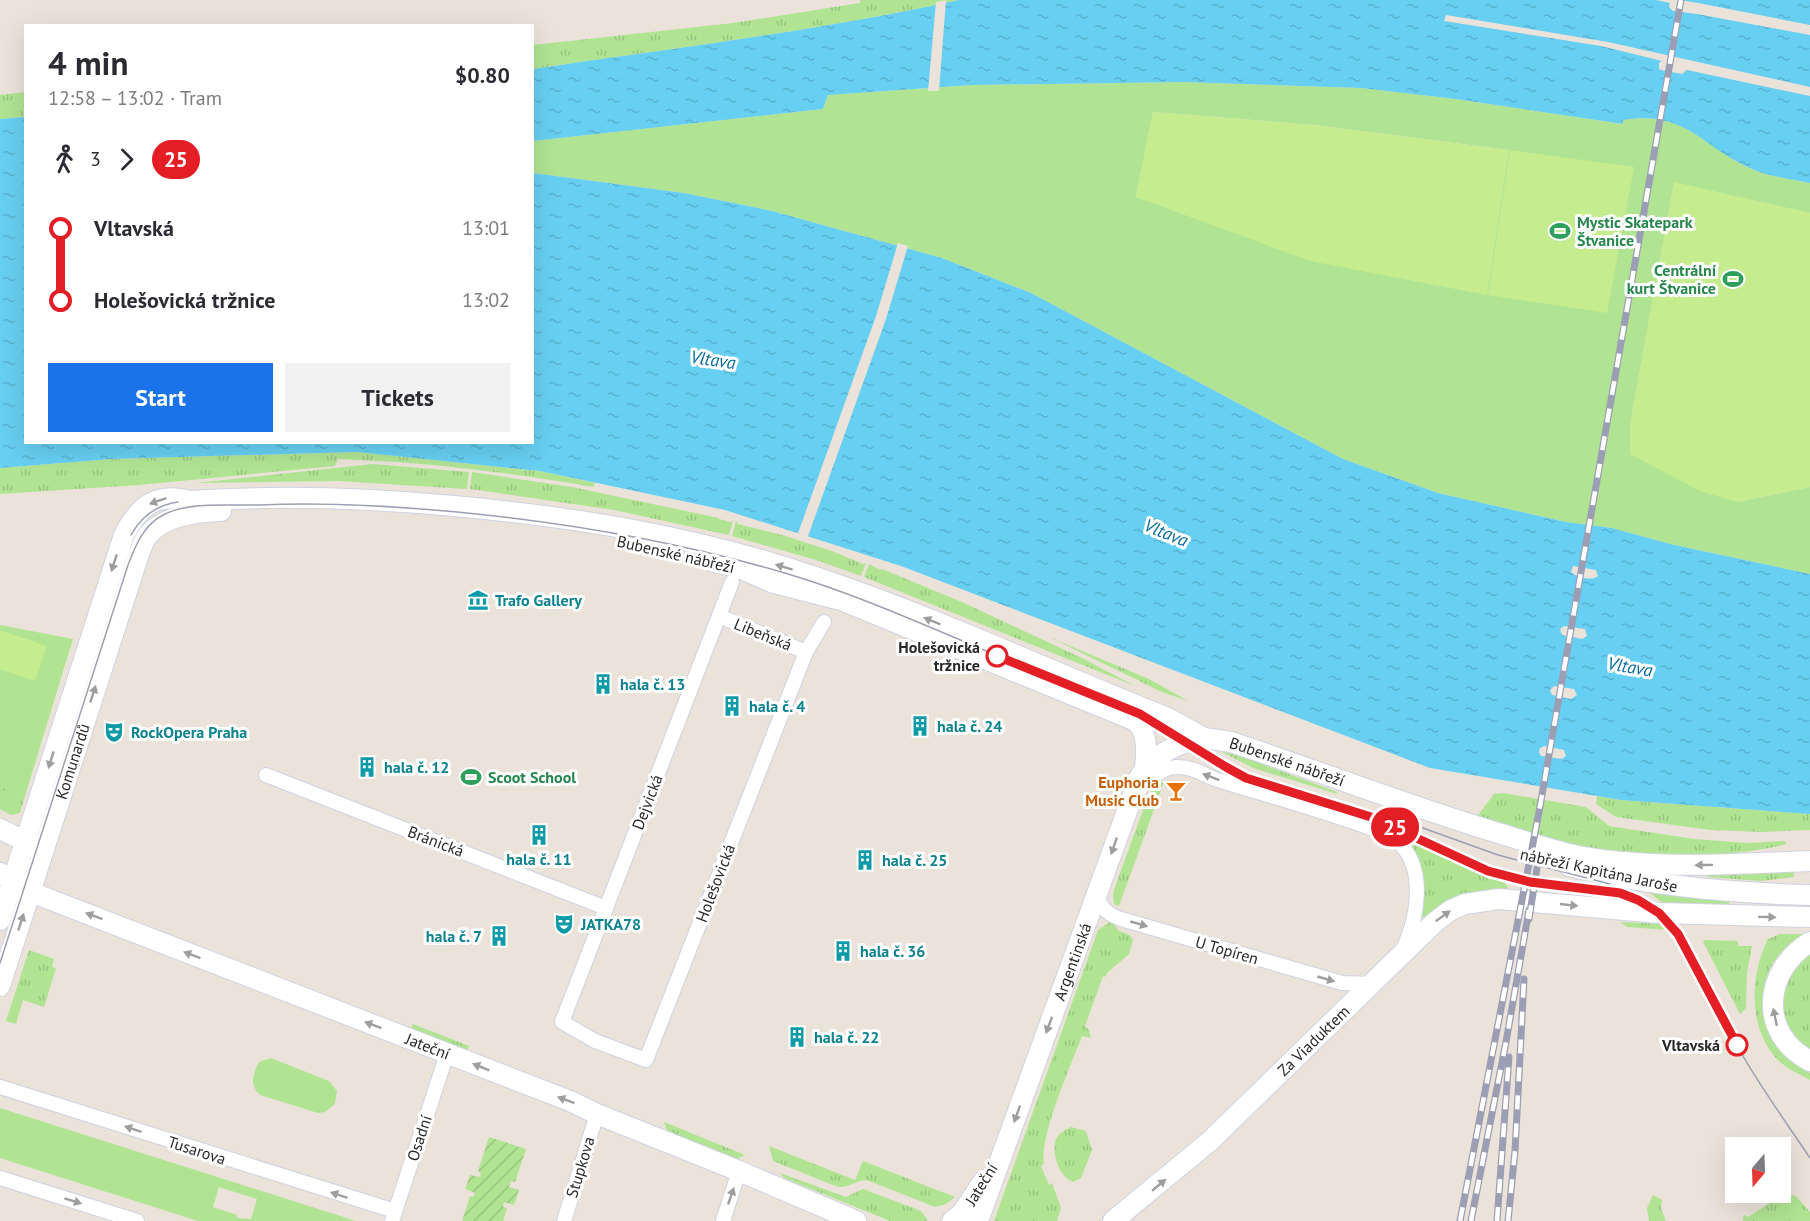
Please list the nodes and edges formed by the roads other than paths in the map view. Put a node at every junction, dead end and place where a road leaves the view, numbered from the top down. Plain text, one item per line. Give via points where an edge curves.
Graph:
1 (130, 522) joint
2 (146, 538) joint
3 (732, 582) dead end
4 (719, 616) junction
5 (824, 622) dead end
6 (806, 652) junction
7 (1204, 738) junction
8 (1145, 767) junction
9 (266, 774) dead end
10 (1130, 800) junction
11 (1398, 802) junction
12 (0, 829) edge
13 (25, 841) junction
14 (44, 851) junction
15 (1810, 861) edge
16 (6, 876) edge
17 (31, 890) junction
18 (1098, 891) junction
19 (1810, 895) edge
20 (1528, 901) joint
21 (606, 908) junction
22 (1810, 917) edge
23 (0, 920) edge
24 (1810, 942) edge
25 (1400, 956) junction
26 (1373, 984) junction
27 (0, 986) edge
28 (562, 1022) joint
29 (447, 1054) junction
30 (1810, 1061) edge
31 (0, 1087) edge
32 (597, 1114) junction
33 (1005, 1144) junction
34 (740, 1171) junction
35 (0, 1178) edge
36 (394, 1216) edge
37 (136, 1221) edge
38 (564, 1221) edge
39 (723, 1221) edge
40 (856, 1221) edge
41 (952, 1221) edge
42 (978, 1221) edge
43 (1113, 1221) edge

7 -> 1 street, Bubenské nábřeží via 1168,718 905,610 806,574 660,535 527,513 406,502 288,498 156,500
1 -> 13 street, Komunardů
2 - 8 street, Bubenské nábřeží via 161,524 185,515 316,508 502,523 640,544 737,567 774,583 833,597 1126,716 1142,727
14 -> 2 street, Komunardů
3 - 4 street, Dejvická
4 - 6 street, Libeňská
4 - 21 street, Dejvická
5 - 6 street, Holešovická
6 - 28 street, Holešovická via 646,1060 595,1041
7 - 8 street, Argentinská via 1163,752
7 - 11 street, Bubenské nábřeží via 1261,752
8 - 10 street, Argentinská
9 - 21 street, Bránická
10 -> 18 street, Argentinská
25 -> 10 street via 1412,927 1417,890 1410,858 1391,837 1187,768 1162,771
15 -> 11 street via 1674,866 1603,860 1556,850
11 - 19 street, nábřeží Kapitána Jaroše via 1510,850 1578,868 1691,889
12 - 13 street
13 - 14 street
13 - 16 street, Komunardů
14 - 17 street, Komunardů
16 - 17 street, Jateční
16 - 23 street, Komunardů
27 -> 17 street, Komunardů
29 -> 17 street, Jateční
18 -> 26 street, U Topíren via 1103,909 1121,919 1342,983
18 -> 33 street, Argentinská
20 -> 22 street, nábřeží Kapitána Jaroše via 1666,914
25 -> 20 street, Za Viaduktem via 1451,910 1486,900
21 - 28 street, Dejvická
30 -> 24 street via 1782,1036 1775,1022 1773,1003 1781,970
25 - 26 street, Za Viaduktem
43 -> 26 street, Za Viaduktem via 1209,1141
32 -> 29 street, Jateční
29 - 36 street, Osadní
36 -> 31 street, Tusarova
32 - 34 street, Jateční
32 - 38 street, Stupkova
33 - 41 street, Jateční via 969,1204
33 - 42 street, Argentinská
39 -> 34 street
34 - 40 street, Jateční
35 -> 37 street

